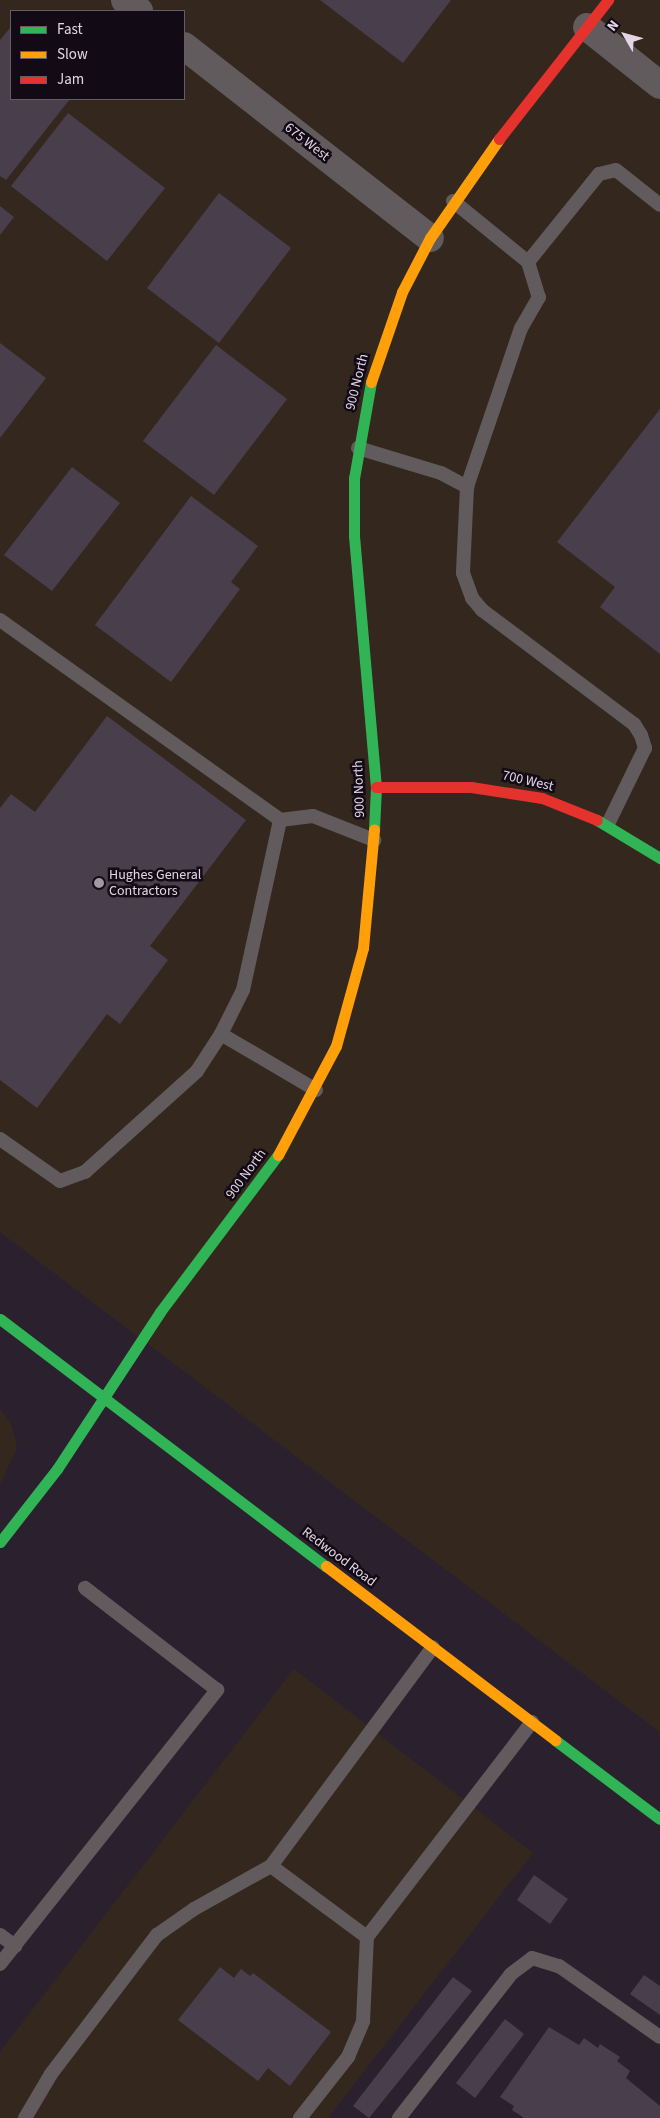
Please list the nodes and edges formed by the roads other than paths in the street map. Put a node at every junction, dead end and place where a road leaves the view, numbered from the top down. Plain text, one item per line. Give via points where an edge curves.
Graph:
1 (125, 0) edge
2 (608, 0) edge
3 (138, 10) edge
4 (587, 27) junction
5 (185, 47) edge
6 (660, 85) edge
7 (453, 201) junction
8 (660, 205) edge
9 (430, 238) junction
10 (528, 262) junction
11 (358, 448) junction
12 (467, 486) junction
13 (0, 620) edge
14 (376, 787) junction
15 (280, 820) junction
16 (608, 824) junction
17 (374, 840) junction
18 (660, 858) edge
19 (221, 1034) junction
20 (316, 1090) junction
21 (0, 1139) edge
22 (0, 1318) edge
23 (104, 1397) junction
24 (0, 1542) edge
25 (85, 1588) dead end
26 (433, 1647) junction
27 (532, 1722) junction
28 (660, 1820) edge
29 (271, 1866) junction
30 (0, 1934) edge
31 (367, 1937) junction
32 (14, 1946) junction
33 (0, 1964) edge
34 (660, 2037) edge
35 (25, 2118) edge
36 (300, 2118) edge
37 (399, 2118) edge

1 - 3 street
2 - 4 street, 900 North
4 - 6 street
4 - 7 street, 900 North
5 - 9 street, 675 West
7 - 9 street, 900 North
7 - 10 lane
8 - 10 lane via 616,170 599,174
9 - 11 street, 900 North via 382,344
10 - 12 lane via 539,297 521,328
11 - 12 lane via 441,472
11 - 14 street, 900 North via 354,552
12 - 16 lane via 463,573 472,598 482,610 634,724 641,735 645,748
13 - 15 lane
14 - 16 street, 700 West via 507,790 542,798
14 - 17 street, 900 North
15 - 17 lane via 313,816
15 - 19 lane via 243,990
16 - 18 street, 700 West
17 - 20 street, 900 North via 371,894 352,998
19 - 20 lane
19 - 21 lane via 197,1071 85,1172 60,1181
20 - 23 street, 900 North via 274,1162 160,1312
22 - 23 street, Redwood Road
23 - 24 street, 900 North via 57,1469
23 - 26 street, Redwood Road
25 - 32 lane via 217,1690
26 - 27 street, Redwood Road
26 - 29 lane
27 - 28 street, Redwood Road
27 - 31 lane
29 - 31 lane
29 - 35 lane via 194,1909 157,1936 51,2074
30 - 32 lane
31 - 36 lane via 363,2020 348,2057
32 - 33 lane
34 - 37 lane via 559,1966 532,1958 511,1974

